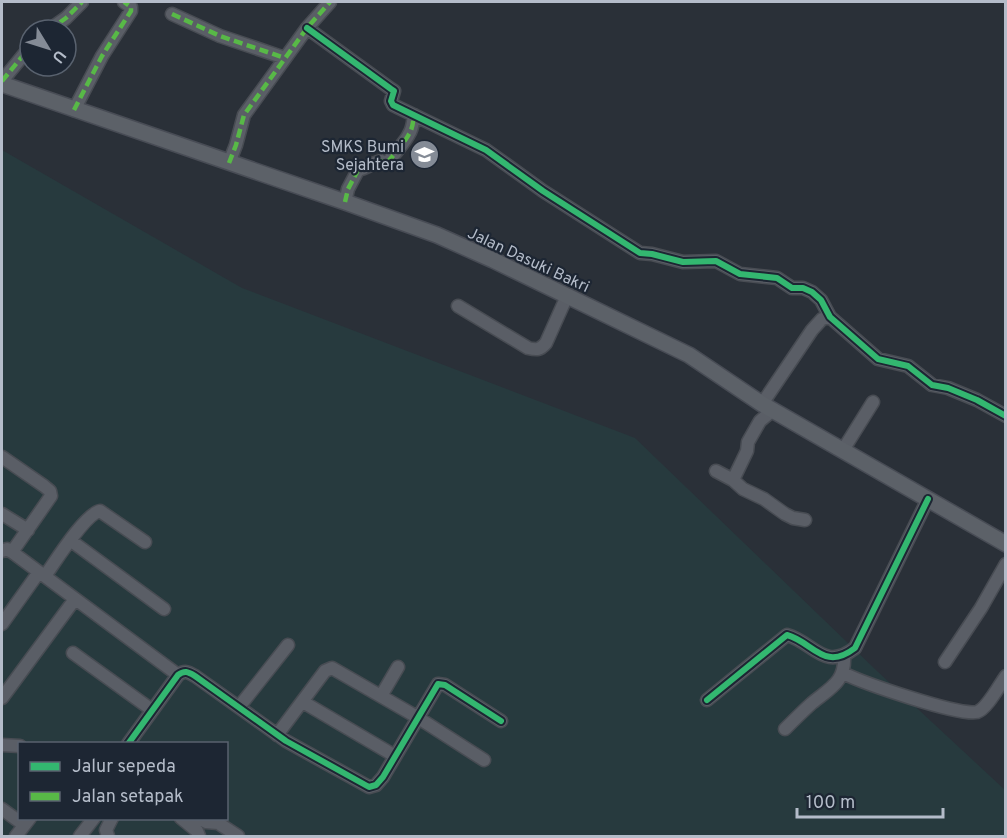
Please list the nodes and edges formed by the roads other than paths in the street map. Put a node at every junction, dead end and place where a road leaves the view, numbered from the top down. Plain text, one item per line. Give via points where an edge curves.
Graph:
1 (82, 2) edge
2 (124, 2) edge
3 (330, 2) edge
4 (171, 14) dead end
5 (66, 18) edge
6 (307, 28) junction
7 (285, 58) junction
8 (18, 62) edge
9 (2, 82) edge
10 (74, 110) junction
11 (414, 115) junction
12 (229, 163) junction
13 (345, 202) junction
14 (567, 296) junction
15 (458, 306) dead end
16 (830, 317) junction
17 (873, 402) dead end
18 (767, 407) junction
19 (1005, 416) edge
20 (843, 450) junction
21 (2, 457) edge
22 (716, 471) dead end
23 (733, 480) junction
24 (928, 499) junction
25 (2, 514) edge
26 (805, 520) dead end
27 (28, 530) junction
28 (70, 540) junction
29 (146, 542) dead end
30 (1005, 544) edge
31 (7, 552) edge
32 (1005, 564) edge
33 (42, 574) junction
34 (75, 598) junction
35 (164, 609) dead end
36 (2, 624) edge
37 (288, 645) dead end
38 (73, 653) dead end
39 (844, 655) junction
40 (945, 662) dead end
41 (398, 667) dead end
42 (843, 673) junction
43 (178, 675) junction
44 (1005, 677) edge
45 (381, 696) junction
46 (2, 698) edge
47 (707, 700) dead end
48 (303, 702) junction
49 (239, 707) junction
50 (152, 710) junction
51 (417, 717) junction
52 (501, 721) dead end
53 (784, 729) dead end
54 (277, 735) junction
55 (129, 742) edge
56 (2, 745) edge
57 (18, 746) edge
58 (395, 756) junction
59 (484, 760) dead end
60 (2, 809) edge
61 (18, 817) edge
62 (93, 820) edge
63 (182, 820) edge
64 (201, 820) edge
65 (27, 822) edge
66 (16, 837) edge
67 (80, 837) edge
68 (199, 837) edge
69 (238, 837) edge

1 - 5 street
2 - 10 street via 131,11
3 - 6 street
4 - 7 street
6 - 7 street
6 - 11 street via 391,89 393,105
7 - 12 street via 244,115
8 - 9 street
9 - 10 main road, Jalan Dasuki Bakri
10 - 12 main road, Jalan Dasuki Bakri
11 - 13 street via 409,135 390,162 373,163 358,170
11 - 16 street via 486,150 640,253 683,262 716,261 740,274 777,278 792,288 812,292
12 - 13 main road, Jalan Dasuki Bakri
13 - 14 main road, Jalan Dasuki Bakri via 437,235
14 - 15 street via 546,343 536,350
14 - 18 main road, Jalan Dasuki Bakri via 689,355
16 - 18 street via 812,330
16 - 19 street via 878,359 908,366 932,385 957,392
17 - 20 street
18 - 20 main road, Jalan Dasuki Bakri
18 - 23 street
20 - 24 main road, Jalan Dasuki Bakri
21 - 27 street via 50,491 51,496
22 - 23 street
23 - 26 street via 785,514
24 - 30 main road, Jalan Dasuki Bakri
24 - 39 street via 859,643
25 - 27 street
27 - 31 street
28 - 29 street via 91,515 100,511
28 - 33 street
28 - 35 street
31 - 33 street
32 - 40 street
33 - 34 street
33 - 36 street
34 - 43 street
34 - 46 street
37 - 49 street
38 - 50 street
39 - 42 street
39 - 47 street via 825,656 787,635
41 - 45 street
42 - 44 street via 931,704 974,712 982,710
42 - 53 street via 830,690
43 - 49 street via 187,672
43 - 50 street
45 - 48 street via 332,668 325,671
45 - 51 street
48 - 54 street
48 - 58 street
49 - 54 street
50 - 55 street
51 - 52 street via 435,686 441,684
51 - 58 street
51 - 59 street
54 - 58 street via 369,787 380,782
56 - 57 street
60 - 61 street
62 - 67 street
63 - 68 street
64 - 69 street via 218,823
65 - 66 street

